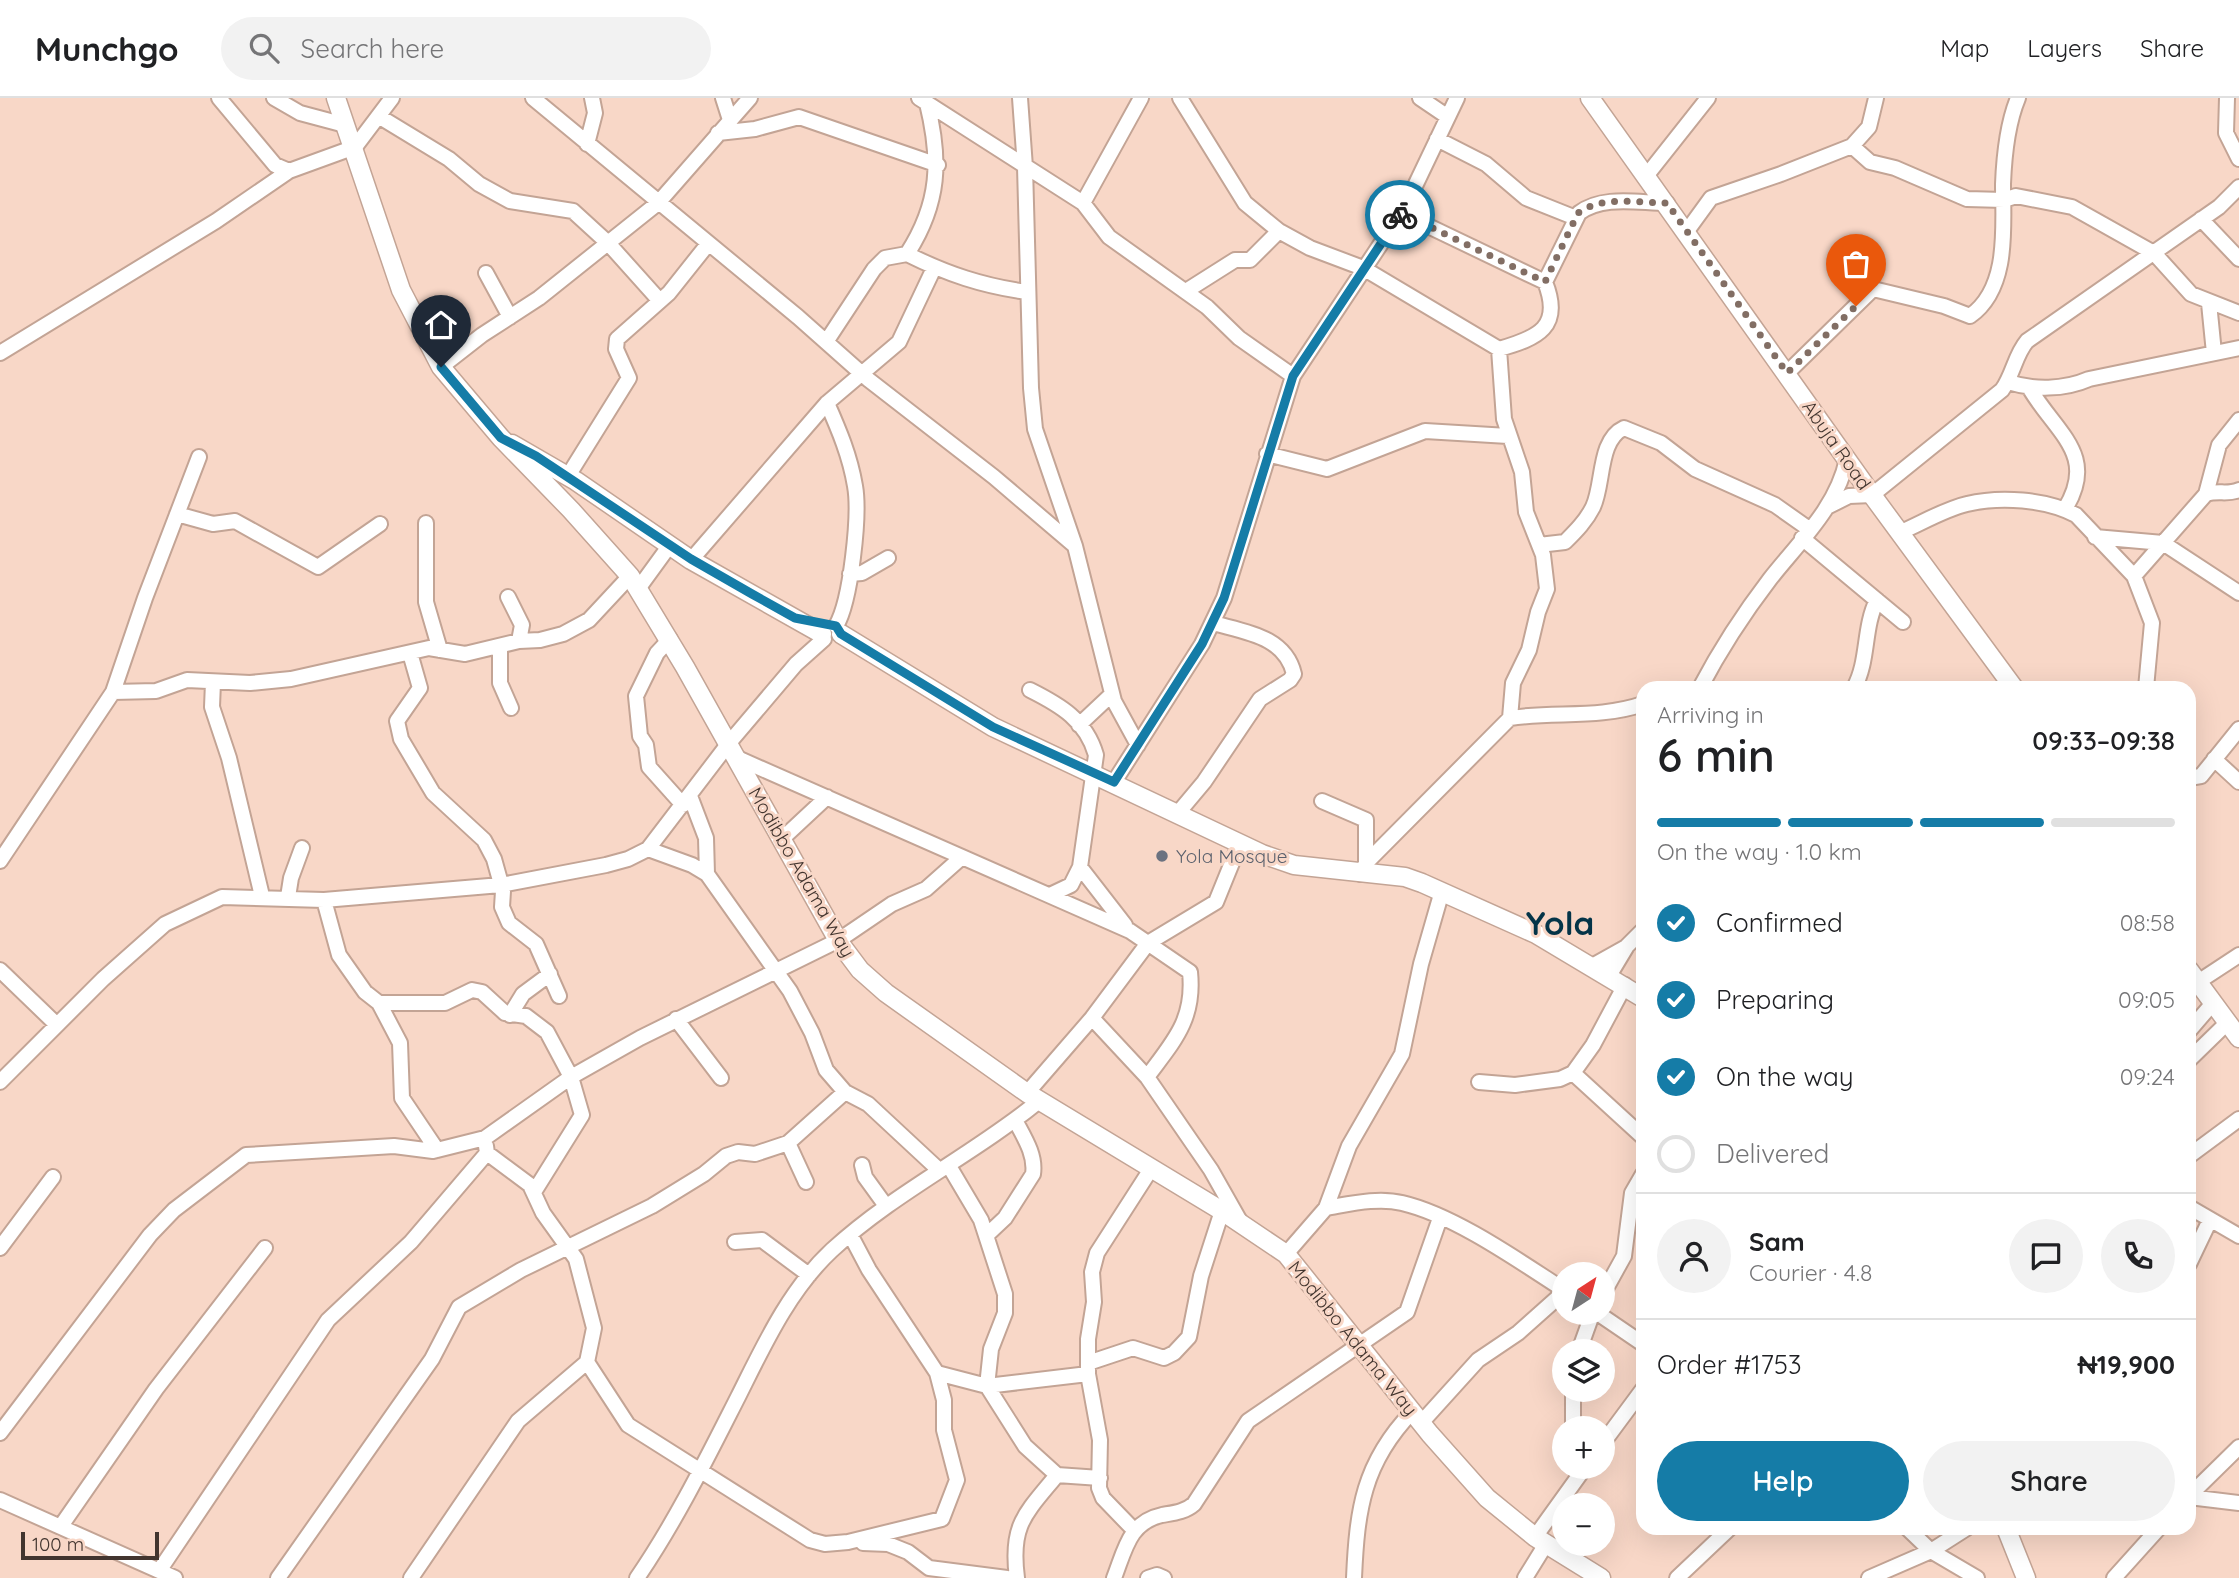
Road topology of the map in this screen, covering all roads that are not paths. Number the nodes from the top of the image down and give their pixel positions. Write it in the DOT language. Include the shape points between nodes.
graph roads {
  1 [pos="219,98"];
  2 [pos="274,98"];
  3 [pos="336,98"];
  4 [pos="392,98"];
  5 [pos="533,98"];
  6 [pos="592,98"];
  7 [pos="723,98"];
  8 [pos="750,98"];
  9 [pos="1020,98"];
  10 [pos="1141,98"];
  11 [pos="1180,98"];
  12 [pos="1420,98"];
  13 [pos="1457,98"];
  14 [pos="1590,98"];
  15 [pos="1708,98"];
  16 [pos="1876,98"];
  17 [pos="2018,98"];
  18 [pos="2227,98"];
  19 [pos="923,101"];
  20 [pos="380,117"];
  21 [pos="1448,117"];
  22 [pos="730,120"];
  23 [pos="345,125"];
  24 [pos="718,133"];
  25 [pos="1437,139"];
  26 [pos="587,144"];
  27 [pos="1852,146"];
  28 [pos="355,147"];
  29 [pos="2239,159"];
  30 [pos="938,165"];
  31 [pos="1025,167"];
  32 [pos="289,171"];
  33 [pos="1647,175"];
  34 [pos="2239,187"];
  35 [pos="2004,200"];
  36 [pos="658,203"];
  37 [pos="1083,203"];
  38 [pos="1667,203"];
  39 [pos="1401,213"];
  40 [pos="1576,218"];
  41 [pos="2201,219"];
  42 [pos="1687,230"];
  43 [pos="1279,231"];
  44 [pos="608,243"];
  45 [pos="708,244"];
  46 [pos="2154,253"];
  47 [pos="907,254"];
  48 [pos="2239,258"];
  49 [pos="934,268"];
  50 [pos="1363,268"];
  51 [pos="486,273"];
  52 [pos="1545,282"];
  53 [pos="1186,291"];
  54 [pos="1027,292"];
  55 [pos="660,301"];
  56 [pos="2209,303"];
  57 [pos="2239,313"];
  58 [pos="510,317"];
  59 [pos="826,342"];
  60 [pos="2239,348"];
  61 [pos="1499,349"];
  62 [pos="0,353"];
  63 [pos="2214,353"];
  64 [pos="441,367"];
  65 [pos="861,373"];
  66 [pos="1787,373"];
  67 [pos="1293,376"];
  68 [pos="2008,382"];
  69 [pos="2030,389"];
  70 [pos="827,403"];
  71 [pos="2239,420"];
  72 [pos="1508,436"];
  73 [pos="501,438"];
  74 [pos="1267,454"];
  75 [pos="200,457"];
  76 [pos="1847,459"];
  77 [pos="568,476"];
  78 [pos="2239,490"];
  79 [pos="2206,494"];
  80 [pos="1872,495"];
  81 [pos="1829,506"];
  82 [pos="2065,509"];
  83 [pos="177,514"];
  84 [pos="426,523"];
  85 [pos="380,524"];
  86 [pos="1901,532"];
  87 [pos="1806,534"];
  88 [pos="2095,537"];
  89 [pos="2164,543"];
  90 [pos="670,545"];
  91 [pos="1539,545"];
  92 [pos="1075,546"];
  93 [pos="888,558"];
  94 [pos="691,559"];
  95 [pos="850,574"];
  96 [pos="2134,576"];
  97 [pos="634,582"];
  98 [pos="2239,593"];
  99 [pos="508,597"];
  100 [pos="1877,600"];
  101 [pos="1213,622"];
  102 [pos="1903,622"];
  103 [pos="831,634"];
  104 [pos="670,639"];
  105 [pos="519,641"];
  106 [pos="500,647"];
  107 [pos="439,650"];
  108 [pos="410,653"];
  109 [pos="1704,681"];
  110 [pos="1857,681"];
  111 [pos="2009,681"];
  112 [pos="2147,681"];
  113 [pos="213,682"];
  114 [pos="1030,690"];
  115 [pos="113,692"];
  116 [pos="1112,694"];
  117 [pos="1636,706"];
  118 [pos="511,708"];
  119 [pos="1510,718"];
  120 [pos="1079,725"];
  121 [pos="2239,729"];
  122 [pos="1138,744"];
  123 [pos="732,750"];
  124 [pos="2214,759"];
  125 [pos="1095,773"];
  126 [pos="2196,777"];
  127 [pos="1114,782"];
  128 [pos="2239,782"];
  129 [pos="827,797"];
  130 [pos="687,801"];
  131 [pos="1322,801"];
  132 [pos="1178,813"];
  133 [pos="783,838"];
  134 [pos="1240,843"];
  135 [pos="302,848"];
  136 [pos="648,849"];
  137 [pos="962,857"];
  138 [pos="0,861"];
  139 [pos="1080,867"];
  140 [pos="1363,869"];
  141 [pos="707,874"];
  142 [pos="501,885"];
  143 [pos="1442,891"];
  144 [pos="1050,895"];
  145 [pos="262,896"];
  146 [pos="288,897"];
  147 [pos="324,900"];
  148 [pos="1130,931"];
  149 [pos="1636,937"];
  150 [pos="839,940"];
  151 [pos="1148,943"];
  152 [pos="1628,946"];
  153 [pos="2239,955"];
  154 [pos="1592,966"];
  155 [pos="0,970"];
  156 [pos="775,970"];
  157 [pos="550,974"];
  158 [pos="2196,975"];
  159 [pos="2196,979"];
  160 [pos="1617,981"];
  161 [pos="1636,993"];
  162 [pos="559,996"];
  163 [pos="379,1003"];
  164 [pos="2213,1003"];
  165 [pos="510,1015"];
  166 [pos="1092,1018"];
  167 [pos="676,1019"];
  168 [pos="2196,1023"];
  169 [pos="2228,1023"];
  170 [pos="57,1025"];
  171 [pos="2239,1038"];
  172 [pos="2196,1053"];
  173 [pos="1573,1073"];
  174 [pos="571,1077"];
  175 [pos="1147,1077"];
  176 [pos="721,1078"];
  177 [pos="0,1082"];
  178 [pos="1479,1082"];
  179 [pos="845,1092"];
  180 [pos="1033,1097"];
  181 [pos="2239,1119"];
  182 [pos="1015,1120"];
  183 [pos="1636,1131"];
  184 [pos="485,1138"];
  185 [pos="788,1143"];
  186 [pos="437,1150"];
  187 [pos="2196,1152"];
  188 [pos="486,1153"];
  189 [pos="862,1165"];
  190 [pos="944,1168"];
  191 [pos="1151,1169"];
  192 [pos="53,1177"];
  193 [pos="806,1182"];
  194 [pos="1636,1186"];
  195 [pos="534,1192"];
  196 [pos="886,1206"];
  197 [pos="1326,1208"];
  198 [pos="1222,1211"];
  199 [pos="2196,1211"];
  200 [pos="1440,1218"];
  201 [pos="2210,1220"];
  202 [pos="1241,1224"];
  203 [pos="988,1234"];
  204 [pos="851,1236"];
  205 [pos="2239,1236"];
  206 [pos="735,1242"];
  207 [pos="0,1248"];
  208 [pos="265,1248"];
  209 [pos="569,1248"];
  210 [pos="2196,1249"];
  211 [pos="1286,1254"];
  212 [pos="1615,1272"];
  213 [pos="809,1275"];
  214 [pos="1552,1283"];
  215 [pos="1552,1302"];
  216 [pos="1614,1325"];
  217 [pos="1636,1339"];
  218 [pos="1361,1346"];
  219 [pos="587,1362"];
  220 [pos="1088,1369"];
  221 [pos="937,1373"];
  222 [pos="987,1386"];
  223 [pos="1636,1398"];
  224 [pos="1417,1418"];
  225 [pos="1615,1427"];
  226 [pos="0,1433"];
  227 [pos="2239,1447"];
  228 [pos="701,1469"];
  229 [pos="1058,1475"];
  230 [pos="1100,1478"];
  231 [pos="1576,1479"];
  232 [pos="2196,1491"];
  233 [pos="2196,1498"];
  234 [pos="0,1500"];
  235 [pos="2239,1503"];
  236 [pos="61,1526"];
  237 [pos="1133,1529"];
  238 [pos="1723,1535"];
  239 [pos="1915,1535"];
  240 [pos="1956,1535"];
  241 [pos="2009,1535"];
  242 [pos="2153,1535"];
  243 [pos="1540,1540"];
  244 [pos="848,1542"];
  245 [pos="1931,1550"];
  246 [pos="159,1571"];
  247 [pos="1579,1572"];
  248 [pos="925,1573"];
  249 [pos="966,1574"];
  250 [pos="175,1578"];
  251 [pos="278,1578"];
  252 [pos="411,1578"];
  253 [pos="637,1578"];
  254 [pos="1007,1578"];
  255 [pos="1017,1578"];
  256 [pos="1114,1578"];
  257 [pos="1148,1578"];
  258 [pos="1164,1578"];
  259 [pos="1354,1578"];
  260 [pos="1525,1578"];
  261 [pos="1601,1578"];
  262 [pos="1678,1578"];
  263 [pos="1869,1578"];
  264 [pos="1977,1578"];
  265 [pos="2026,1578"];
  266 [pos="2114,1578"];
  1 -- 32 [label="street" via="275,165"];
  2 -- 23 [label="street" via="300,113"];
  3 -- 23 [label="main road, Modibbo Adama Way"];
  4 -- 20 [label="street"];
  5 -- 26 [label="street"];
  6 -- 26 [label="street" via="595,113"];
  7 -- 22 [label="street"];
  8 -- 22 [label="street"];
  9 -- 31 [label="street"];
  10 -- 37 [label="street"];
  11 -- 43 [label="street" via="1245,203"];
  12 -- 21 [label="street"];
  13 -- 21 [label="street"];
  14 -- 33 [label="main road, Abuja Road"];
  15 -- 33 [label="street"];
  16 -- 27 [label="street" via="1869,127"];
  17 -- 35 [label="street" via="2003,181"];
  18 -- 29 [label="street" via="2225,133"];
  19 -- 30 [label="street" via="936,140"];
  19 -- 31 [label="street"];
  20 -- 28 [label="street"];
  20 -- 44 [label="street" via="510,201 573,211"];
  21 -- 25 [label="street"];
  22 -- 24 [label="street"];
  23 -- 28 [label="main road, Modibbo Adama Way"];
  24 -- 30 [label="street" via="799,117"];
  24 -- 36 [label="street"];
  25 -- 39 [label="street"];
  25 -- 40 [label="street" via="1486,164 1526,198"];
  26 -- 36 [label="street"];
  27 -- 35 [label="street" via="1870,162 1967,199"];
  27 -- 42 [label="street" via="1711,198"];
  28 -- 32 [label="street"];
  28 -- 64 [label="main road, Modibbo Adama Way" via="356,165 401,290"];
  30 -- 47 [label="street" via="933,199"];
  31 -- 37 [label="street"];
  31 -- 54 [label="street"];
  32 -- 62 [label="street"];
  33 -- 38 [label="main road, Abuja Road"];
  34 -- 41 [label="street"];
  35 -- 46 [label="street" via="2016,196 2072,207"];
  35 -- 66 [label="street" via="2003,248 1991,290 1974,314 1873,289"];
  36 -- 44 [label="street"];
  36 -- 45 [label="street"];
  37 -- 53 [label="street" via="1109,237"];
  38 -- 40 [label="street" via="1599,202"];
  38 -- 42 [label="main road, Abuja Road"];
  39 -- 50 [label="street"];
  39 -- 52 [label="street"];
  40 -- 52 [label="street"];
  41 -- 46 [label="street"];
  41 -- 48 [label="street"];
  42 -- 66 [label="main road, Abuja Road"];
  43 -- 50 [label="street"];
  43 -- 53 [label="street" via="1250,260 1235,260"];
  44 -- 55 [label="street"];
  44 -- 58 [label="street"];
  45 -- 55 [label="street"];
  45 -- 59 [label="street"];
  46 -- 56 [label="street" via="2191,294"];
  46 -- 68 [label="street" via="2027,341"];
  47 -- 49 [label="street"];
  47 -- 59 [label="street" via="885,258 874,269"];
  49 -- 54 [label="street" via="991,288"];
  49 -- 65 [label="street" via="900,342"];
  50 -- 61 [label="street"];
  50 -- 67 [label="street"];
  51 -- 58 [label="street"];
  52 -- 61 [label="street" via="1553,301 1549,320 1530,340"];
  53 -- 67 [label="street" via="1239,338"];
  54 -- 92 [label="street" via="1035,429"];
  55 -- 77 [label="street" via="617,339 616,349 629,378"];
  56 -- 57 [label="street"];
  56 -- 63 [label="street"];
  58 -- 64 [label="street"];
  59 -- 65 [label="street"];
  60 -- 63 [label="street"];
  61 -- 72 [label="street"];
  63 -- 69 [label="street" via="2071,386"];
  64 -- 73 [label="main road, Modibbo Adama Way"];
  65 -- 70 [label="street"];
  65 -- 92 [label="street"];
  66 -- 76 [label="main road, Abuja Road"];
  67 -- 74 [label="street"];
  68 -- 69 [label="street"];
  68 -- 80 [label="street"];
  69 -- 82 [label="street" via="2079,464 2080,478"];
  70 -- 94 [label="street"];
  70 -- 95 [label="street" via="846,445 856,489"];
  71 -- 79 [label="street" via="2219,445"];
  72 -- 74 [label="street" via="1424,431 1327,469"];
  72 -- 91 [label="street" via="1522,472 1526,512"];
  73 -- 77 [label="main road"];
  73 -- 97 [label="main road, Modibbo Adama Way"];
  74 -- 101 [label="street"];
  75 -- 83 [label="street"];
  76 -- 80 [label="main road, Abuja Road"];
  76 -- 81 [label="street"];
  77 -- 90 [label="main road"];
  78 -- 79 [label="street"];
  79 -- 89 [label="street"];
  80 -- 81 [label="street" via="1849,496"];
  80 -- 86 [label="main road, Abuja Road"];
  81 -- 87 [label="street"];
  82 -- 86 [label="street" via="2030,501 1966,504"];
  82 -- 88 [label="street"];
  83 -- 85 [label="street" via="213,524 235,522 318,566"];
  83 -- 115 [label="street"];
  84 -- 107 [label="street" via="426,601"];
  86 -- 111 [label="main road, Abuja Road"];
  87 -- 91 [label="street" via="1774,505 1704,474 1661,443 1624,428 1608,444 1601,482 1586,519 1565,542"];
  87 -- 100 [label="street"];
  87 -- 109 [label="street" via="1735,629"];
  88 -- 89 [label="street"];
  88 -- 96 [label="street"];
  89 -- 96 [label="street"];
  89 -- 98 [label="street"];
  90 -- 94 [label="main road"];
  90 -- 97 [label="street"];
  91 -- 119 [label="street" via="1547,589 1529,650 1513,683"];
  92 -- 116 [label="street"];
  93 -- 95 [label="street" via="862,573"];
  94 -- 103 [label="main road"];
  95 -- 103 [label="street" via="844,613"];
  96 -- 112 [label="street" via="2152,623"];
  97 -- 104 [label="main road, Modibbo Adama Way"];
  97 -- 105 [label="street" via="589,620 563,634"];
  99 -- 105 [label="street" via="522,625"];
  100 -- 102 [label="street"];
  100 -- 110 [label="street" via="1867,622"];
  101 -- 122 [label="street"];
  101 -- 132 [label="street" via="1277,644 1291,661 1294,674 1260,699"];
  103 -- 123 [label="street" via="796,664"];
  103 -- 125 [label="main road" via="862,646 993,727"];
  104 -- 123 [label="main road, Modibbo Adama Way"];
  104 -- 130 [label="street" via="657,653 636,696 640,736 649,767"];
  105 -- 106 [label="street"];
  106 -- 107 [label="street" via="465,654"];
  106 -- 118 [label="street" via="500,683"];
  107 -- 108 [label="street"];
  108 -- 113 [label="street" via="291,679"];
  108 -- 142 [label="street" via="420,688 397,722 401,738 433,793 484,840"];
  113 -- 115 [label="street" via="187,680 156,691"];
  113 -- 145 [label="street" via="212,708 229,758"];
  114 -- 120 [label="street" via="1073,714"];
  115 -- 138 [label="street"];
  116 -- 120 [label="street"];
  116 -- 122 [label="street"];
  117 -- 119 [label="street" via="1588,715"];
  119 -- 140 [label="street"];
  120 -- 125 [label="street" via="1093,742"];
  121 -- 124 [label="street"];
  122 -- 127 [label="street"];
  123 -- 129 [label="street"];
  123 -- 130 [label="street"];
  123 -- 133 [label="main road, Modibbo Adama Way"];
  124 -- 126 [label="street" via="2202,776"];
  124 -- 128 [label="street"];
  125 -- 127 [label="main road"];
  125 -- 139 [label="street"];
  127 -- 132 [label="main road"];
  129 -- 133 [label="street"];
  129 -- 137 [label="street"];
  130 -- 136 [label="street"];
  130 -- 141 [label="street" via="706,838"];
  131 -- 140 [label="street" via="1366,820"];
  132 -- 134 [label="main road"];
  133 -- 150 [label="main road, Modibbo Adama Way"];
  134 -- 140 [label="main road" via="1294,865"];
  134 -- 151 [label="street" via="1216,902"];
  135 -- 146 [label="street"];
  136 -- 141 [label="street"];
  136 -- 142 [label="street" via="606,865"];
  137 -- 144 [label="street"];
  137 -- 150 [label="street" via="926,889 892,904"];
  139 -- 144 [label="street" via="1071,885"];
  139 -- 148 [label="street"];
  140 -- 143 [label="main road" via="1405,877"];
  141 -- 156 [label="street"];
  142 -- 147 [label="street"];
  142 -- 157 [label="street" via="502,907 509,923 536,944"];
  143 -- 154 [label="main road" via="1498,914"];
  143 -- 197 [label="street" via="1402,1054 1349,1146"];
  144 -- 148 [label="street"];
  145 -- 146 [label="street"];
  145 -- 170 [label="street" via="222,897 165,924"];
  146 -- 147 [label="street"];
  147 -- 163 [label="street" via="339,955 365,992"];
  148 -- 151 [label="street"];
  149 -- 152 [label="street"];
  150 -- 156 [label="street"];
  150 -- 180 [label="main road, Modibbo Adama Way" via="860,970 886,993"];
  151 -- 166 [label="street"];
  151 -- 175 [label="street" via="1190,972 1191,983 1183,1028"];
  152 -- 154 [label="street"];
  152 -- 160 [label="street"];
  153 -- 158 [label="street"];
  154 -- 160 [label="main road"];
  155 -- 170 [label="street"];
  156 -- 167 [label="street"];
  156 -- 179 [label="street" via="801,1010 826,1069"];
  157 -- 162 [label="street"];
  157 -- 165 [label="street" via="523,994"];
  159 -- 164 [label="main road"];
  160 -- 161 [label="main road"];
  160 -- 173 [label="street" via="1593,1045"];
  163 -- 165 [label="street" via="445,1003 471,990 482,992"];
  163 -- 186 [label="street" via="400,1043 402,1098"];
  164 -- 168 [label="street"];
  164 -- 169 [label="main road"];
  165 -- 174 [label="street" via="526,1017 547,1031"];
  166 -- 175 [label="street"];
  166 -- 180 [label="street"];
  167 -- 174 [label="street"];
  167 -- 176 [label="street"];
  169 -- 171 [label="main road"];
  169 -- 172 [label="street"];
  170 -- 177 [label="street"];
  173 -- 178 [label="street" via="1515,1085"];
  173 -- 183 [label="street"];
  174 -- 184 [label="street"];
  174 -- 195 [label="street" via="583,1115"];
  175 -- 202 [label="street" via="1211,1170"];
  179 -- 185 [label="street"];
  179 -- 190 [label="street" via="868,1104"];
  180 -- 182 [label="street"];
  180 -- 191 [label="main road, Modibbo Adama Way"];
  181 -- 187 [label="street"];
  182 -- 190 [label="street"];
  182 -- 203 [label="street" via="1028,1146 1033,1174 1020,1198"];
  184 -- 186 [label="street"];
  184 -- 188 [label="street"];
  185 -- 193 [label="street"];
  185 -- 209 [label="street" via="754,1154 733,1153 652,1206"];
  186 -- 226 [label="street" via="394,1146 246,1155 174,1210 150,1235"];
  188 -- 195 [label="street" via="515,1172"];
  188 -- 246 [label="street" via="411,1242 334,1313 307,1346 255,1432"];
  189 -- 196 [label="street"];
  190 -- 196 [label="street"];
  190 -- 203 [label="street"];
  191 -- 198 [label="main road, Modibbo Adama Way"];
  191 -- 220 [label="street" via="1097,1253 1092,1272"];
  192 -- 207 [label="street"];
  194 -- 212 [label="street" via="1624,1256"];
  195 -- 209 [label="street"];
  196 -- 204 [label="street"];
  197 -- 200 [label="street" via="1384,1200"];
  197 -- 211 [label="street"];
  198 -- 202 [label="main road, Modibbo Adama Way"];
  198 -- 220 [label="street" via="1184,1343 1164,1358 1133,1348"];
  199 -- 201 [label="street"];
  200 -- 214 [label="street"];
  200 -- 218 [label="street" via="1406,1312"];
  201 -- 205 [label="street"];
  201 -- 210 [label="street"];
  202 -- 211 [label="main road, Modibbo Adama Way"];
  203 -- 222 [label="street" via="1007,1304 993,1337"];
  204 -- 213 [label="street"];
  204 -- 221 [label="street"];
  206 -- 213 [label="street" via="762,1240"];
  208 -- 236 [label="street" via="156,1389"];
  209 -- 219 [label="street" via="594,1328"];
  209 -- 251 [label="street" via="459,1307 432,1359"];
  211 -- 218 [label="main road, Modibbo Adama Way"];
  213 -- 228 [label="street" via="780,1315"];
  215 -- 224 [label="street" via="1478,1360"];
  216 -- 217 [label="street"];
  218 -- 224 [label="main road, Modibbo Adama Way"];
  218 -- 237 [label="street" via="1248,1421 1188,1509"];
  219 -- 228 [label="street" via="628,1425"];
  219 -- 252 [label="street" via="518,1421"];
  220 -- 222 [label="street"];
  220 -- 230 [label="street" via="1100,1440"];
  221 -- 222 [label="street"];
  221 -- 244 [label="street" via="944,1399 944,1430 957,1480 942,1519"];
  222 -- 229 [label="street" via="1025,1446"];
  223 -- 225 [label="street"];
  224 -- 243 [label="main road, Modibbo Adama Way" via="1487,1499"];
  224 -- 259 [label="street" via="1382,1447 1367,1478 1359,1505"];
  227 -- 232 [label="street"];
  228 -- 244 [label="street" via="810,1540"];
  228 -- 253 [label="street"];
  229 -- 230 [label="street"];
  229 -- 255 [label="street" via="1018,1529 1013,1547"];
  230 -- 237 [label="street" via="1103,1498"];
  231 -- 243 [label="street"];
  233 -- 235 [label="street"];
  234 -- 236 [label="street"];
  236 -- 246 [label="street"];
  237 -- 256 [label="street"];
  238 -- 262 [label="street"];
  239 -- 245 [label="street"];
  240 -- 245 [label="street"];
  241 -- 265 [label="main road"];
  242 -- 266 [label="street"];
  243 -- 247 [label="main road, Modibbo Adama Way"];
  243 -- 260 [label="street"];
  244 -- 248 [label="street" via="888,1544 908,1552"];
  245 -- 263 [label="street"];
  245 -- 264 [label="street"];
  246 -- 250 [label="street"];
  247 -- 261 [label="main road, Modibbo Adama Way"];
  248 -- 249 [label="street"];
  249 -- 254 [label="street"];
  257 -- 258 [label="street"];
}
